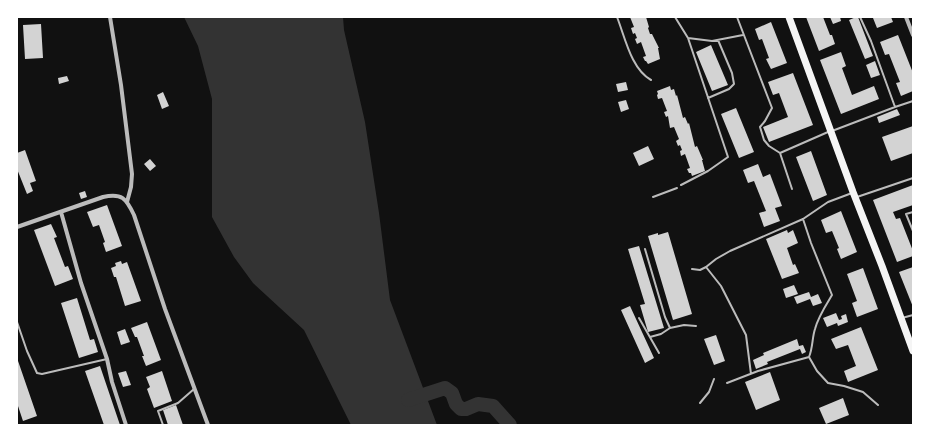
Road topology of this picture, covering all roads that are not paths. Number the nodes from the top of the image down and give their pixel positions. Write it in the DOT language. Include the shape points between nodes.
graph roads {
  1 [pos="110,17"];
  2 [pos="617,17"];
  3 [pos="675,17"];
  4 [pos="737,17"];
  5 [pos="789,17"];
  6 [pos="860,17"];
  7 [pos="906,17"];
  8 [pos="744,35"];
  9 [pos="913,35"];
  10 [pos="688,38"];
  11 [pos="718,40"];
  12 [pos="651,80"];
  13 [pos="708,98"];
  14 [pos="913,101"];
  15 [pos="895,107"];
  16 [pos="830,131"];
  17 [pos="780,153"];
  18 [pos="913,178"];
  19 [pos="681,185"];
  20 [pos="677,188"];
  21 [pos="792,189"];
  22 [pos="854,195"];
  23 [pos="653,198"];
  24 [pos="127,202"];
  25 [pos="61,212"];
  26 [pos="913,212"];
  27 [pos="803,219"];
  28 [pos="17,227"];
  29 [pos="913,231"];
  30 [pos="645,249"];
  31 [pos="706,267"];
  32 [pos="692,270"];
  33 [pos="913,314"];
  34 [pos="639,318"];
  35 [pos="901,318"];
  36 [pos="17,322"];
  37 [pos="696,326"];
  38 [pos="670,328"];
  39 [pos="650,337"];
  40 [pos="913,351"];
  41 [pos="659,353"];
  42 [pos="810,356"];
  43 [pos="106,359"];
  44 [pos="751,374"];
  45 [pos="714,379"];
  46 [pos="727,383"];
  47 [pos="195,388"];
  48 [pos="700,403"];
  49 [pos="878,405"];
  50 [pos="126,425"];
  51 [pos="163,425"];
  52 [pos="208,425"];
  1 -- 24 [label="street" via="132,174"];
  2 -- 12 [label="lane" via="636,65 645,77"];
  3 -- 10 [label="lane"];
  4 -- 8 [label="lane"];
  5 -- 16 [label="main road"];
  6 -- 15 [label="lane"];
  7 -- 9 [label="street"];
  8 -- 11 [label="lane"];
  8 -- 17 [label="lane" via="772,108 760,127 764,140"];
  10 -- 11 [label="lane"];
  10 -- 13 [label="lane"];
  11 -- 13 [label="lane" via="734,84 729,89"];
  13 -- 19 [label="lane" via="728,157"];
  14 -- 15 [label="lane"];
  15 -- 16 [label="lane"];
  16 -- 17 [label="lane"];
  16 -- 22 [label="main road"];
  17 -- 21 [label="lane"];
  18 -- 22 [label="lane"];
  20 -- 23 [label="lane"];
  22 -- 27 [label="lane" via="828,202"];
  22 -- 35 [label="main road"];
  24 -- 25 [label="street" via="114,195"];
  24 -- 47 [label="street" via="134,215 165,309"];
  25 -- 28 [label="street"];
  25 -- 43 [label="street"];
  26 -- 29 [label="lane" via="906,214"];
  27 -- 31 [label="lane" via="730,251"];
  27 -- 42 [label="lane" via="832,294 815,329"];
  30 -- 38 [label="lane"];
  31 -- 32 [label="lane"];
  31 -- 44 [label="lane" via="722,286 746,335"];
  33 -- 35 [label="lane"];
  34 -- 39 [label="lane"];
  35 -- 40 [label="main road"];
  36 -- 43 [label="lane" via="37,373"];
  37 -- 38 [label="lane"];
  38 -- 39 [label="lane"];
  39 -- 41 [label="lane"];
  42 -- 44 [label="lane"];
  42 -- 49 [label="lane" via="828,384 863,392"];
  43 -- 50 [label="street"];
  44 -- 46 [label="lane"];
  45 -- 48 [label="lane"];
  47 -- 51 [label="lane" via="178,403 158,411"];
  47 -- 52 [label="street"];
}
